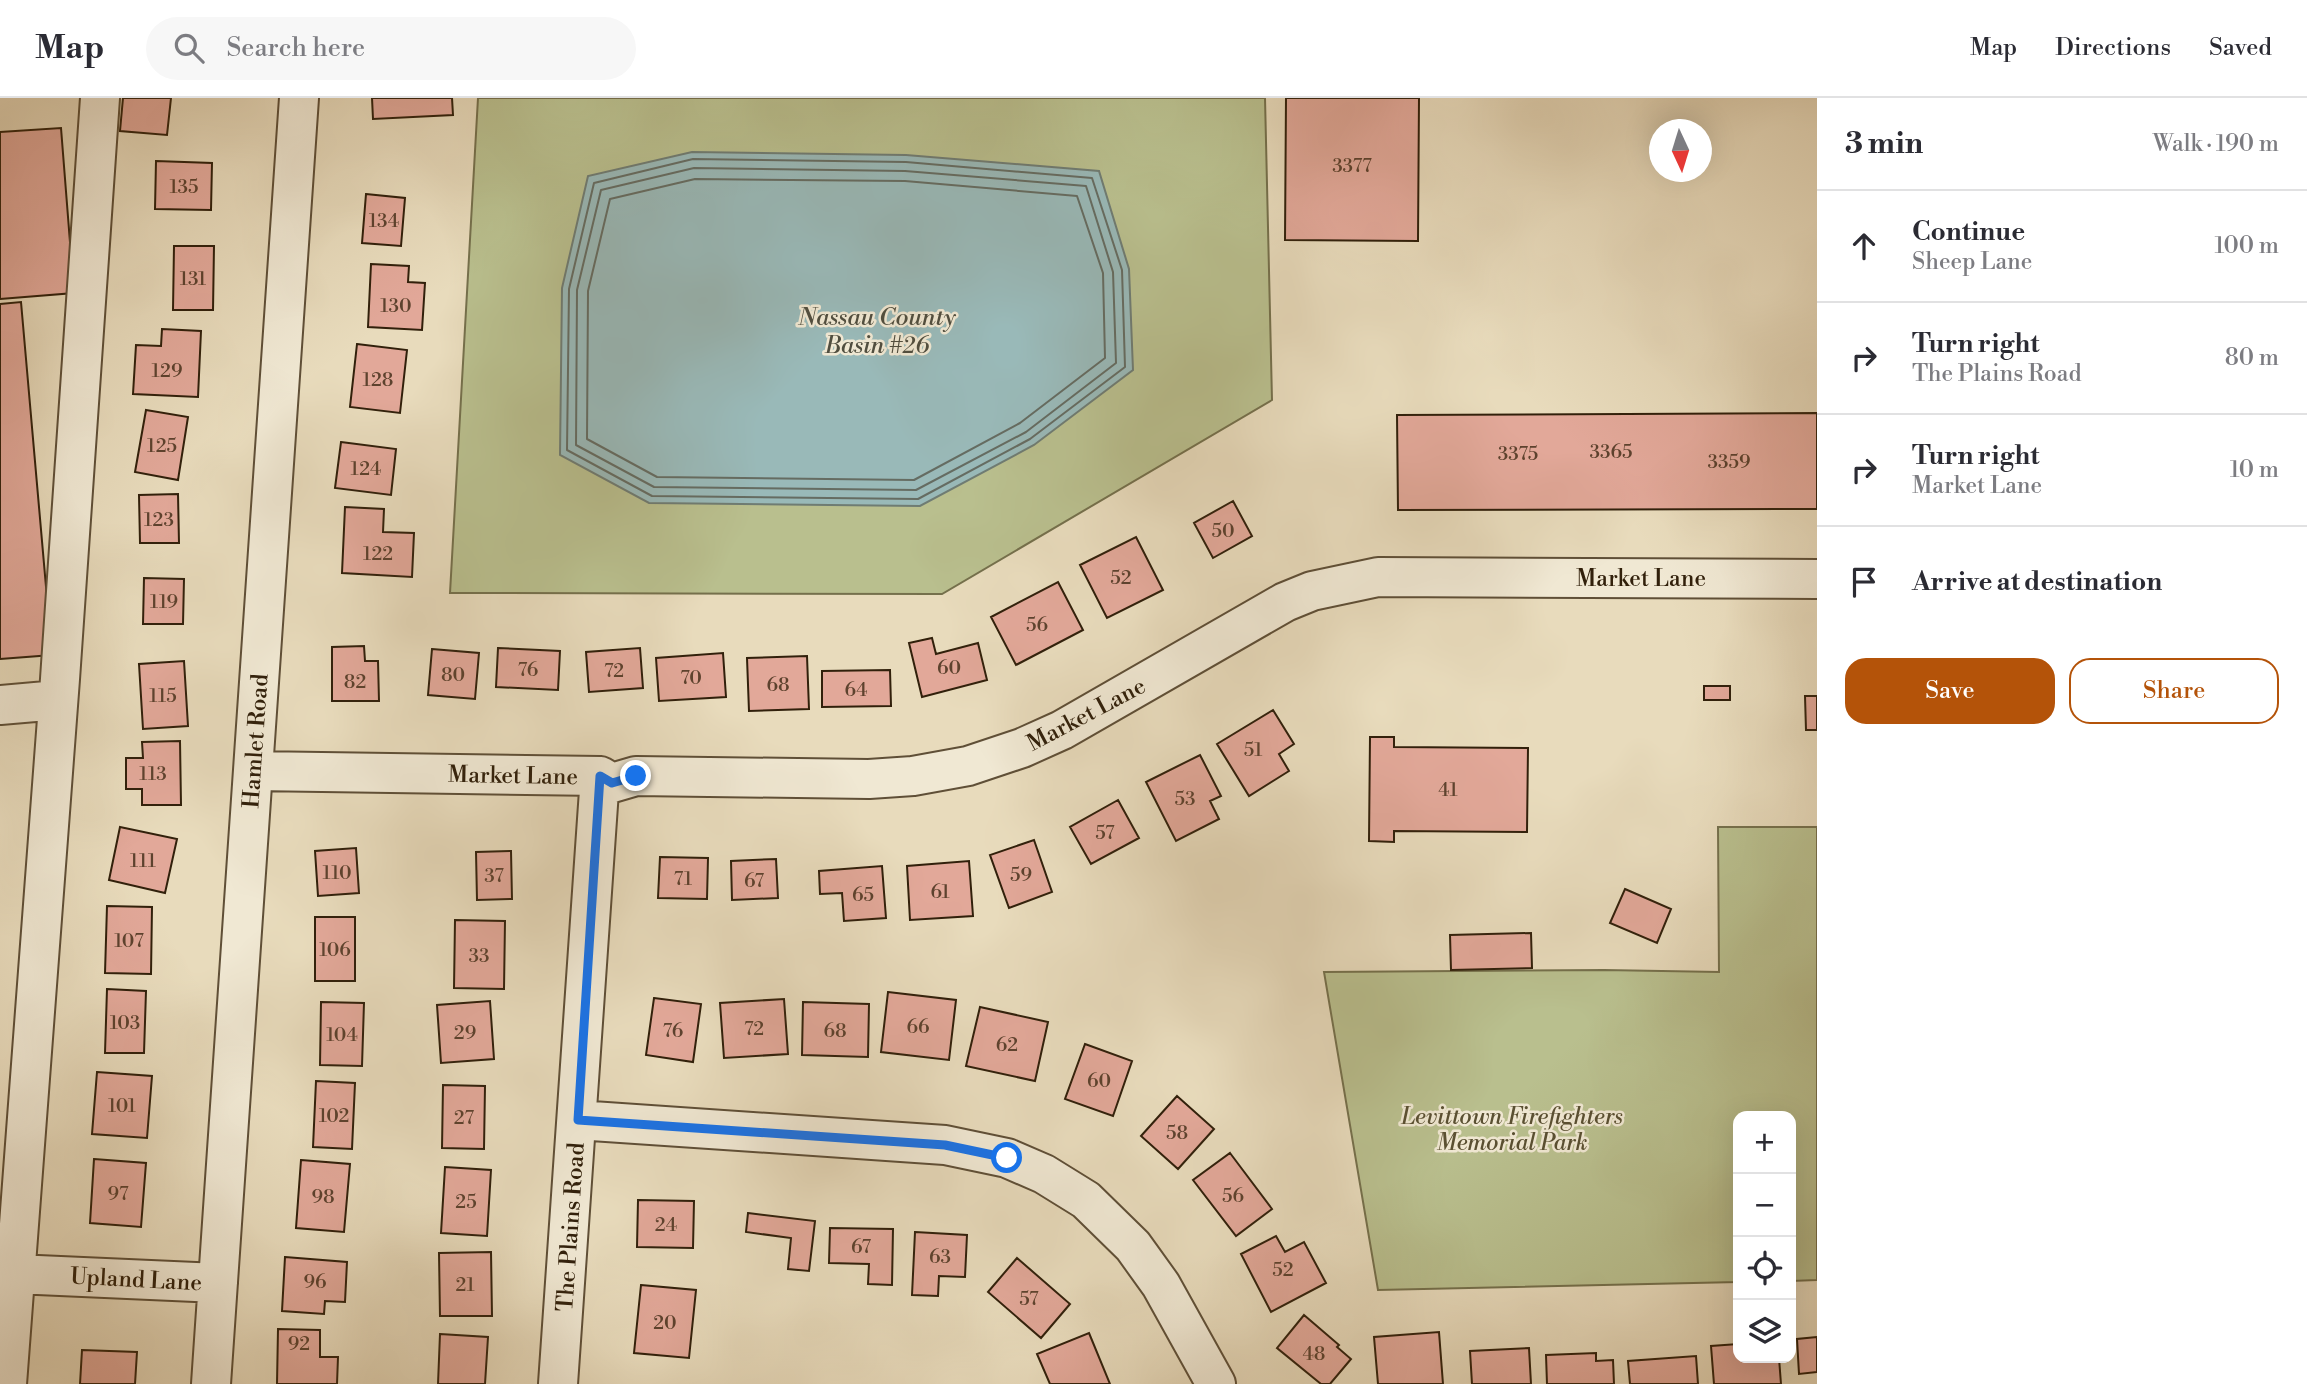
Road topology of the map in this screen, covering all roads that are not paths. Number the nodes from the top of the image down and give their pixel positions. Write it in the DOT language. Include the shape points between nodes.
graph roads {
  1 [pos="100,98"];
  2 [pos="299,98"];
  3 [pos="1817,579"];
  4 [pos="58,700"];
  5 [pos="0,705"];
  6 [pos="253,771"];
  7 [pos="600,776"];
  8 [pos="578,1120"];
  9 [pos="15,1274"];
  10 [pos="218,1283"];
  11 [pos="6,1384"];
  12 [pos="211,1384"];
  13 [pos="558,1384"];
  14 [pos="1216,1384"];
  1 -- 4 [label="street"];
  2 -- 6 [label="street, Hamlet Road"];
  3 -- 7 [label="street, Market Lane" via="1378,577 1312,591 1285,603 1062,730 968,766 869,779 636,776 612,783"];
  4 -- 5 [label="street"];
  4 -- 9 [label="street"];
  6 -- 7 [label="street, Market Lane"];
  6 -- 10 [label="street, Hamlet Road"];
  7 -- 8 [label="street, The Plains Road"];
  8 -- 13 [label="street, The Plains Road"];
  8 -- 14 [label="street" via="945,1145 1007,1158 1086,1200 1133,1246 1161,1285"];
  9 -- 10 [label="street, Upland Lane"];
  9 -- 11 [label="street"];
  10 -- 12 [label="street, Hamlet Road"];
}
